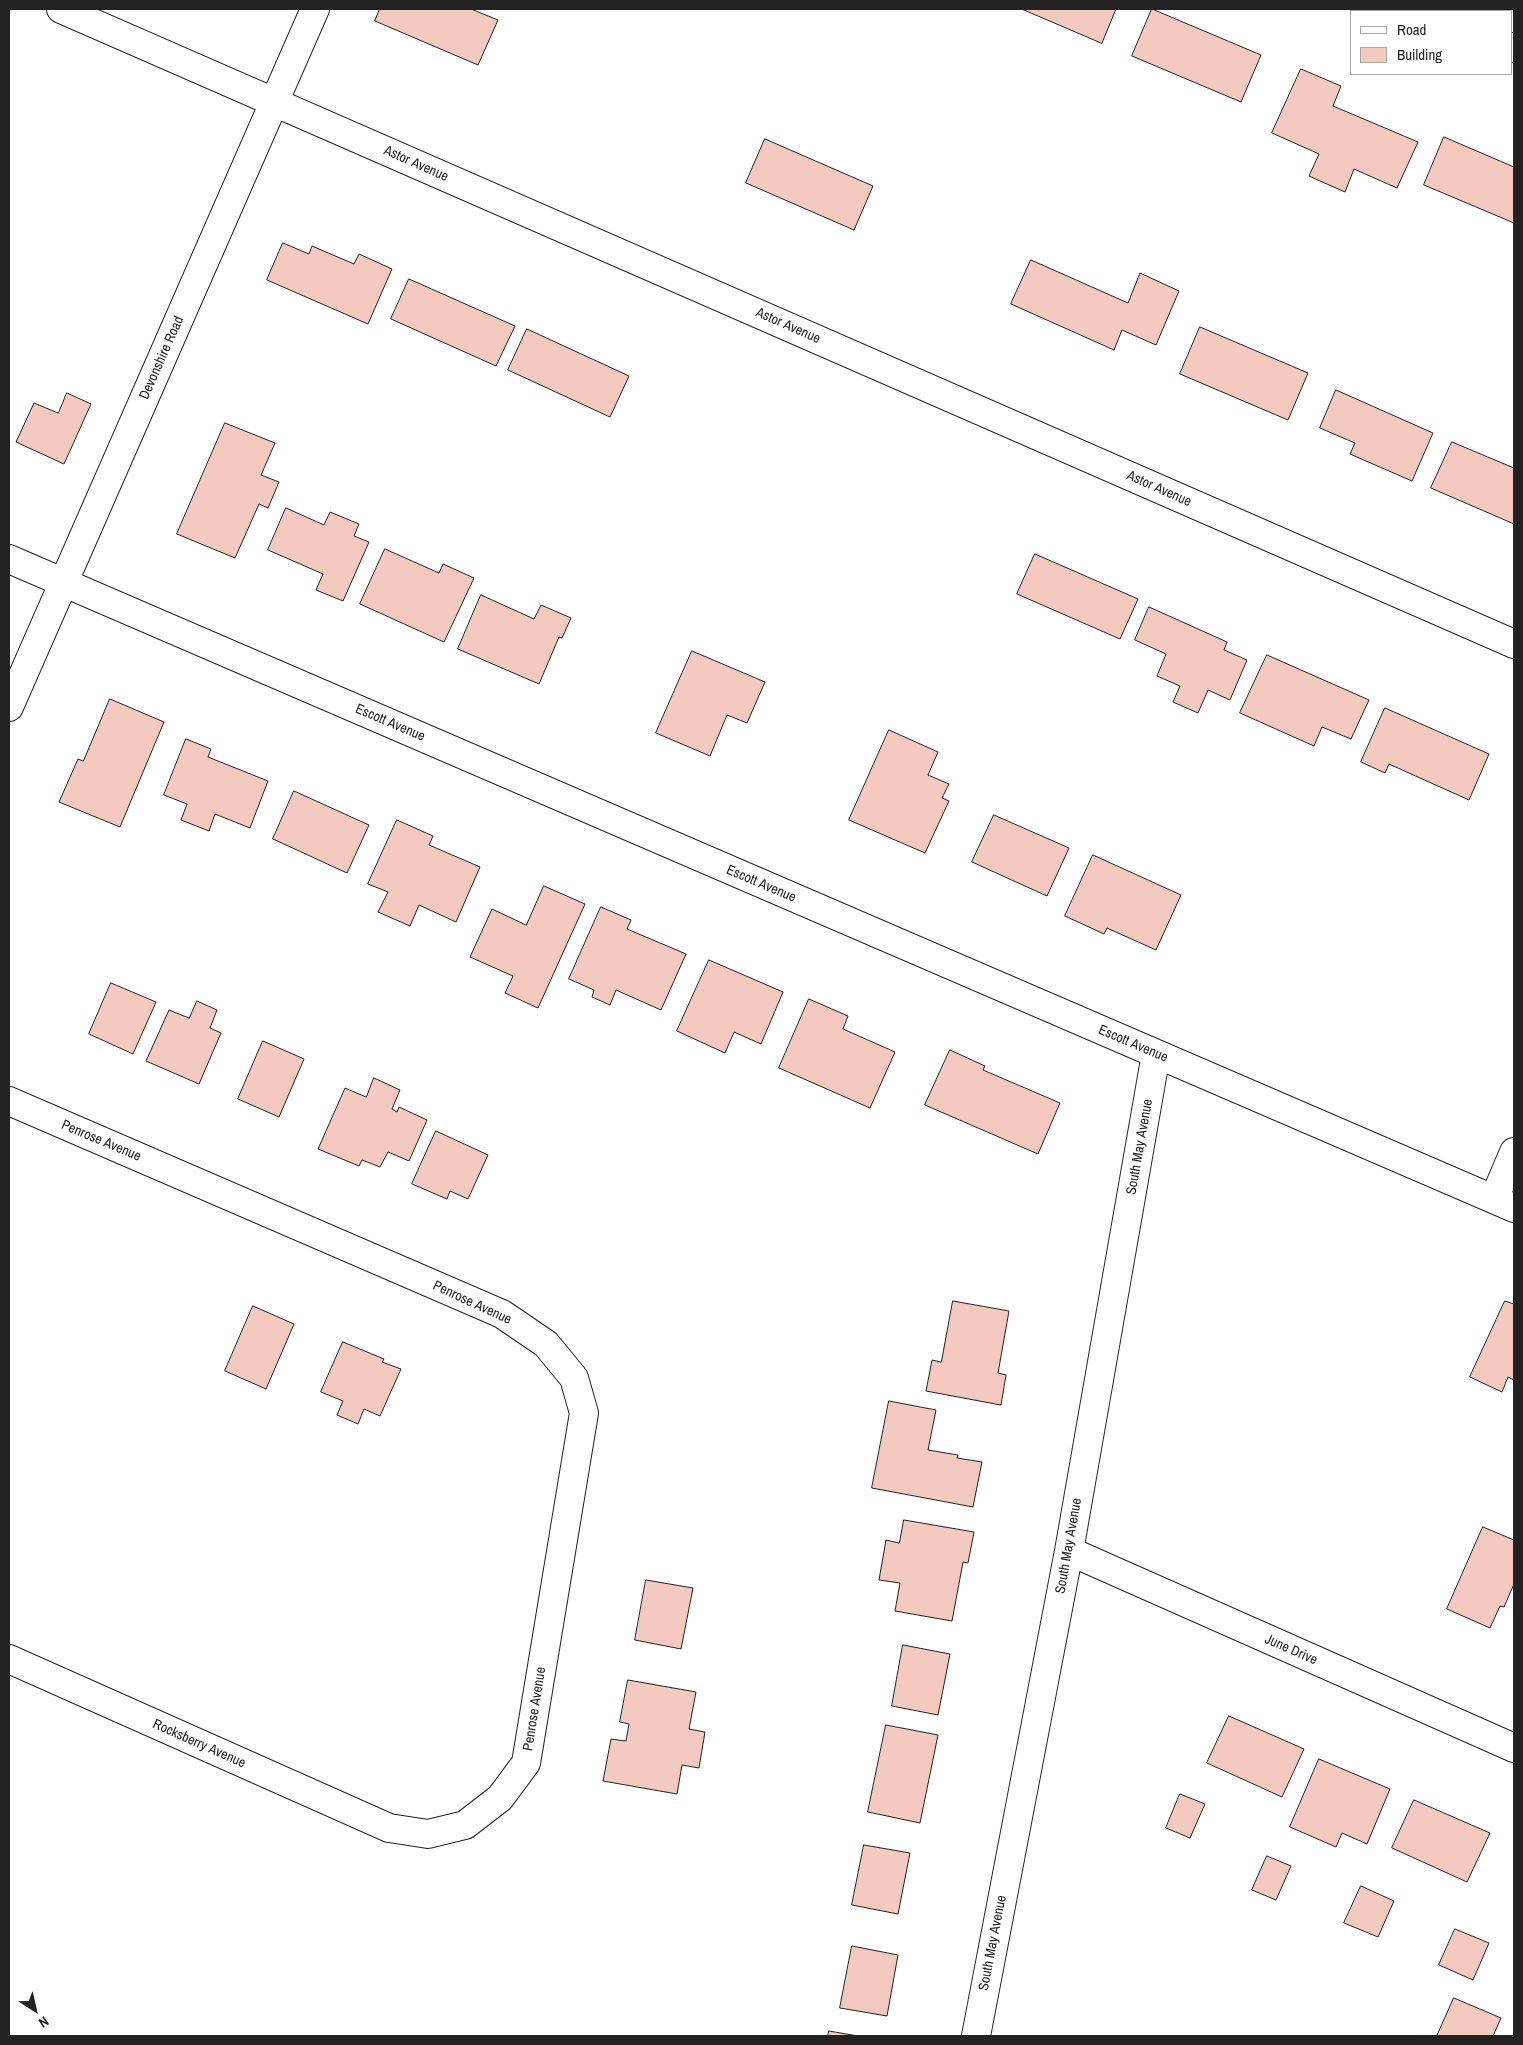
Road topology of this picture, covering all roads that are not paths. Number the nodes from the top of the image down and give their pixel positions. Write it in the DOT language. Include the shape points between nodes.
graph roads {
  1 [pos="61,9"];
  2 [pos="315,9"];
  3 [pos="274,102"];
  4 [pos="9,559"];
  5 [pos="63,583"];
  6 [pos="1514,644"];
  7 [pos="9,707"];
  8 [pos="1156,1054"];
  9 [pos="9,1102"];
  10 [pos="1514,1152"];
  11 [pos="1504,1204"];
  12 [pos="1068,1551"];
  13 [pos="9,1659"];
  14 [pos="1514,1748"];
  15 [pos="389,1828"];
  16 [pos="976,2036"];
  1 -- 3 [label="street, Astor Avenue"];
  2 -- 3 [label="street, Devonshire Road"];
  3 -- 5 [label="street, Devonshire Road"];
  3 -- 6 [label="street, Astor Avenue"];
  4 -- 5 [label="street, Escott Avenue"];
  5 -- 7 [label="street, Devonshire Road"];
  5 -- 8 [label="street, Escott Avenue"];
  8 -- 11 [label="street, Escott Avenue"];
  8 -- 12 [label="street, South May Avenue"];
  9 -- 15 [label="street, Penrose Avenue" via="502,1314 546,1344 574,1378 584,1412 526,1763 500,1798 464,1825 428,1834"];
  10 -- 11 [label="street"];
  12 -- 14 [label="street, June Drive"];
  12 -- 16 [label="street, South May Avenue"];
  13 -- 15 [label="street, Rocksberry Avenue"];
}
